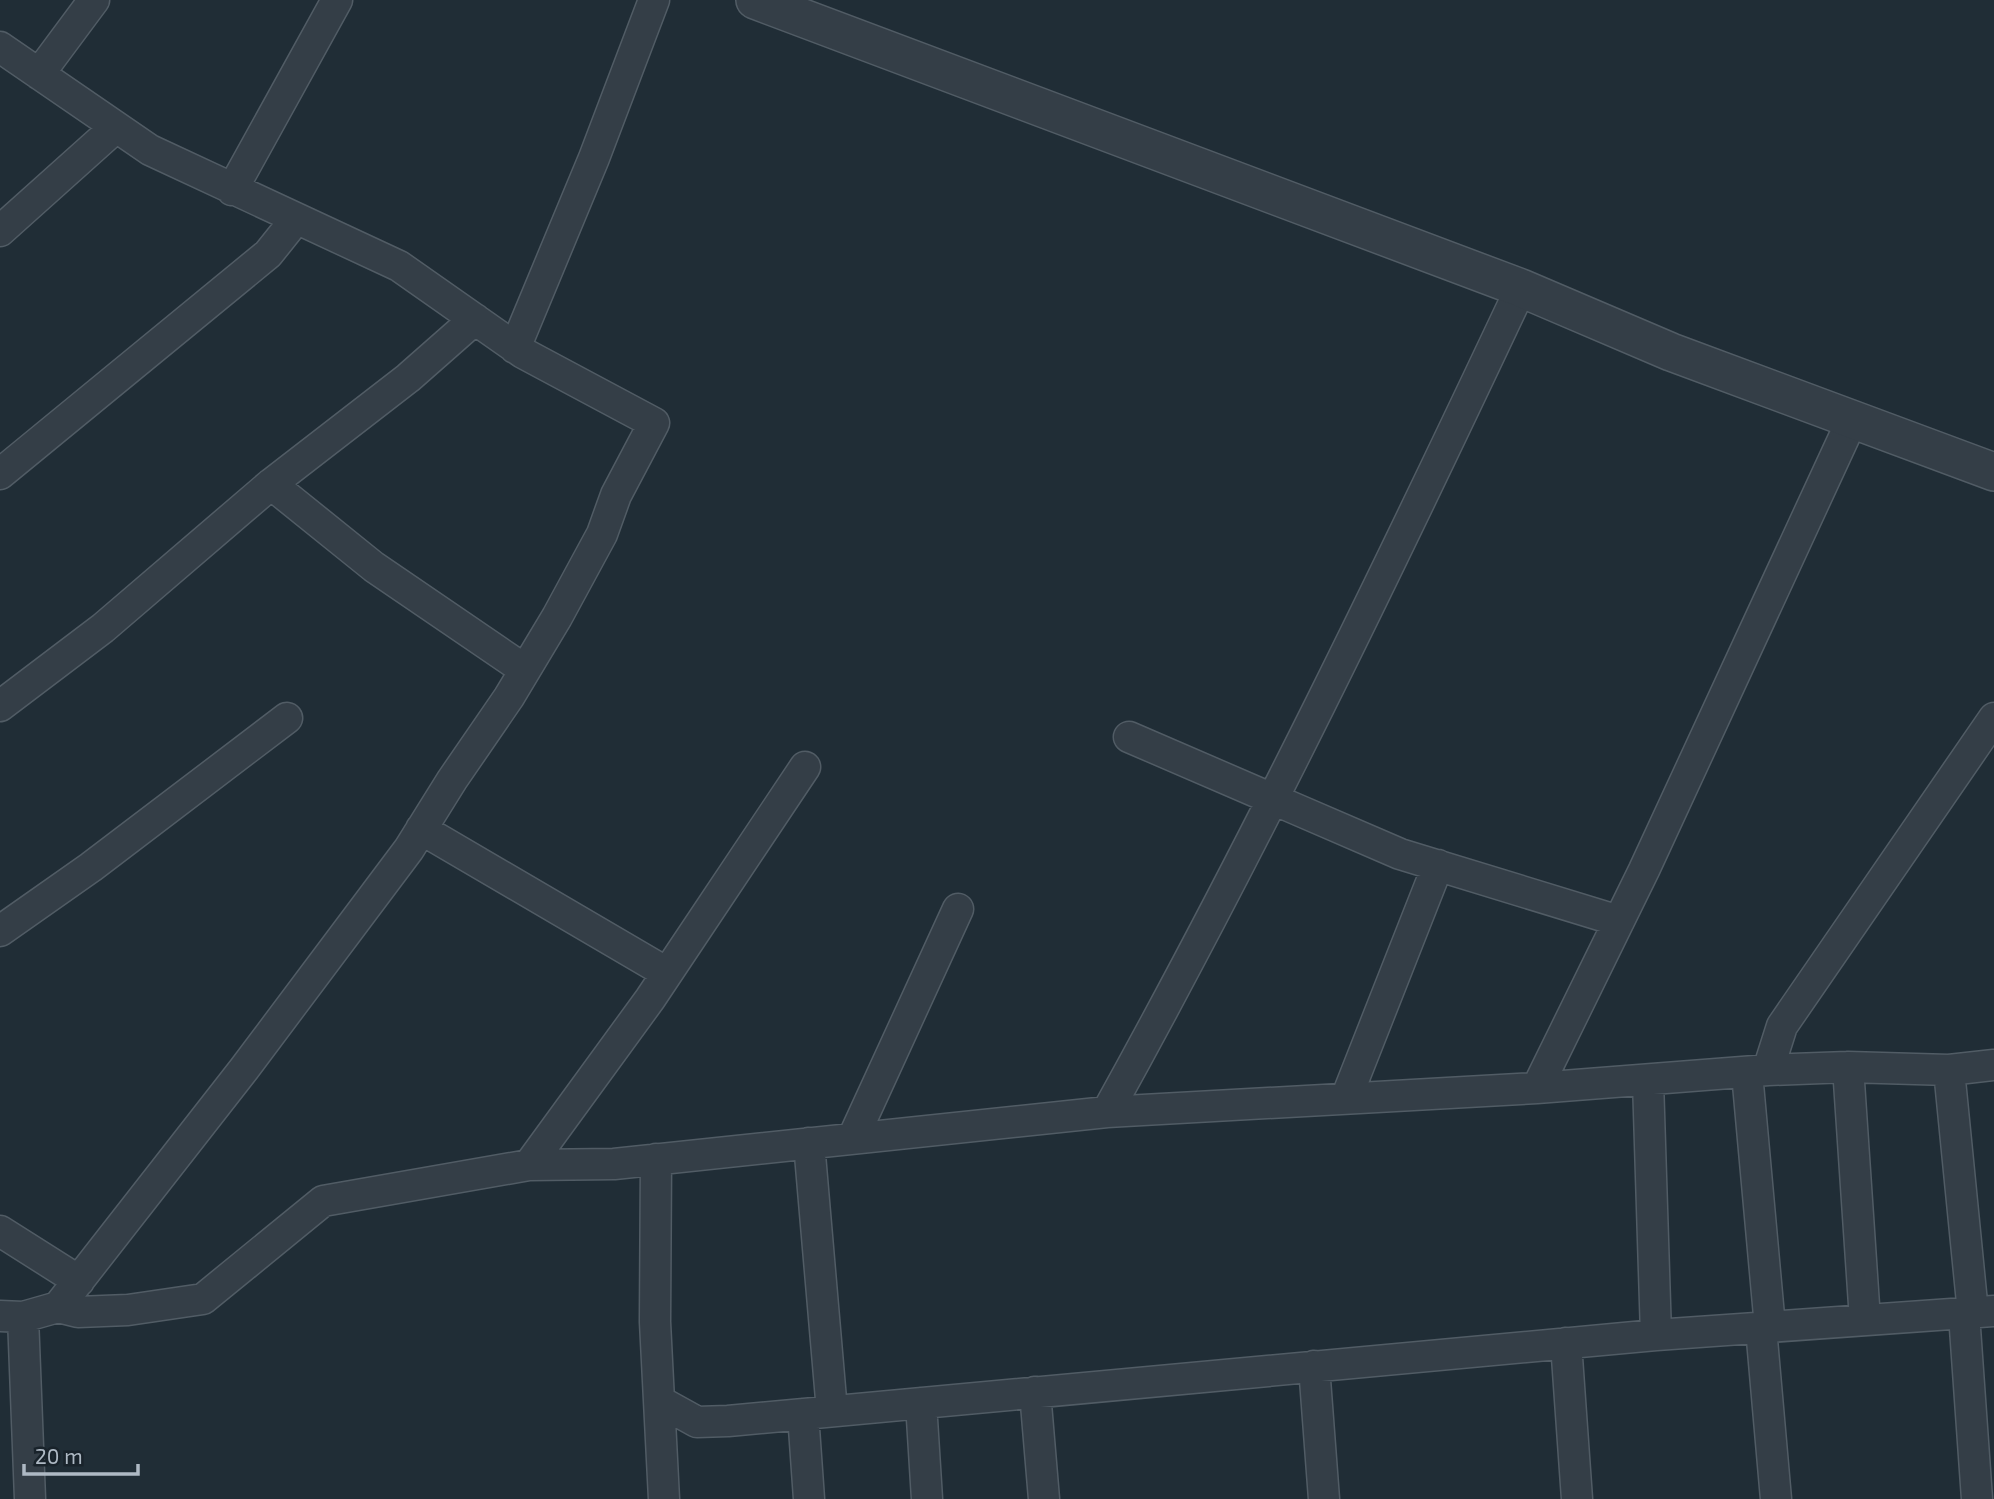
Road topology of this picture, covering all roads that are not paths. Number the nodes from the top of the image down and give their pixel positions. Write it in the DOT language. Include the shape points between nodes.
graph roads {
  1 [pos="94,0"];
  2 [pos="337,0"];
  3 [pos="654,0"];
  4 [pos="755,0"];
  5 [pos="0,47"];
  6 [pos="39,74"];
  7 [pos="116,127"];
  8 [pos="232,190"];
  9 [pos="296,219"];
  10 [pos="0,231"];
  11 [pos="1521,288"];
  12 [pos="475,319"];
  13 [pos="515,348"];
  14 [pos="1853,418"];
  15 [pos="1994,472"];
  16 [pos="0,474"];
  17 [pos="271,484"];
  18 [pos="525,670"];
  19 [pos="0,706"];
  20 [pos="287,718"];
  21 [pos="1994,718"];
  22 [pos="1129,737"];
  23 [pos="805,767"];
  24 [pos="1272,799"];
  25 [pos="421,829"];
  26 [pos="1438,865"];
  27 [pos="958,909"];
  28 [pos="1619,921"];
  29 [pos="0,931"];
  30 [pos="667,973"];
  31 [pos="1994,1065"];
  32 [pos="1847,1067"];
  33 [pos="1949,1070"];
  34 [pos="1757,1072"];
  35 [pos="1648,1081"];
  36 [pos="1537,1088"];
  37 [pos="1347,1096"];
  38 [pos="1107,1112"];
  39 [pos="853,1138"];
  40 [pos="809,1143"];
  41 [pos="656,1159"];
  42 [pos="528,1165"];
  43 [pos="0,1231"];
  44 [pos="79,1281"];
  45 [pos="58,1307"];
  46 [pos="1977,1312"];
  47 [pos="11,1317"];
  48 [pos="1865,1320"];
  49 [pos="1765,1327"];
  50 [pos="1656,1335"];
  51 [pos="1566,1343"];
  52 [pos="1314,1366"];
  53 [pos="1035,1392"];
  54 [pos="659,1401"];
  55 [pos="921,1403"];
  56 [pos="818,1413"];
  57 [pos="30,1499"];
  58 [pos="664,1499"];
  59 [pos="809,1499"];
  60 [pos="927,1499"];
  61 [pos="1044,1499"];
  62 [pos="1324,1499"];
  63 [pos="1577,1499"];
  64 [pos="1776,1499"];
  65 [pos="1977,1499"];
  1 -- 6 [label="street"];
  2 -- 8 [label="street"];
  3 -- 13 [label="street"];
  4 -- 11 [label="street"];
  5 -- 6 [label="street"];
  6 -- 7 [label="street"];
  7 -- 8 [label="street" via="150,150"];
  7 -- 10 [label="street"];
  8 -- 9 [label="street"];
  9 -- 12 [label="street" via="399,266"];
  9 -- 16 [label="street" via="268,254"];
  11 -- 14 [label="street" via="1671,352"];
  11 -- 24 [label="street" via="1386,576"];
  12 -- 13 [label="street"];
  12 -- 17 [label="street" via="408,378"];
  13 -- 18 [label="street" via="654,423 616,495 602,534"];
  14 -- 15 [label="street"];
  14 -- 28 [label="street"];
  17 -- 18 [label="street" via="374,567"];
  17 -- 19 [label="street" via="103,628"];
  18 -- 25 [label="street"];
  20 -- 29 [label="street"];
  21 -- 34 [label="street" via="1782,1026"];
  22 -- 24 [label="street"];
  23 -- 30 [label="street"];
  24 -- 26 [label="street" via="1400,854"];
  24 -- 38 [label="street" via="1196,951"];
  25 -- 30 [label="street"];
  25 -- 44 [label="street" via="244,1069"];
  26 -- 28 [label="street"];
  26 -- 37 [label="street"];
  27 -- 39 [label="street"];
  28 -- 36 [label="street"];
  30 -- 42 [label="street"];
  31 -- 33 [label="street"];
  32 -- 33 [label="street"];
  32 -- 34 [label="street"];
  32 -- 48 [label="street"];
  33 -- 46 [label="street"];
  34 -- 35 [label="street"];
  34 -- 49 [label="street"];
  35 -- 36 [label="street"];
  35 -- 50 [label="street"];
  36 -- 37 [label="street"];
  37 -- 38 [label="street"];
  38 -- 39 [label="street"];
  39 -- 40 [label="street"];
  40 -- 41 [label="street"];
  40 -- 56 [label="street"];
  41 -- 42 [label="street"];
  41 -- 54 [label="street"];
  42 -- 45 [label="street" via="323,1201 203,1299 128,1310 78,1312"];
  43 -- 44 [label="street"];
  44 -- 45 [label="street"];
  45 -- 47 [label="street"];
  46 -- 48 [label="street"];
  46 -- 65 [label="street"];
  47 -- 57 [label="street"];
  48 -- 49 [label="street"];
  49 -- 50 [label="street"];
  49 -- 64 [label="street"];
  50 -- 51 [label="street"];
  51 -- 52 [label="street"];
  51 -- 63 [label="street"];
  52 -- 53 [label="street"];
  52 -- 62 [label="street"];
  53 -- 55 [label="street"];
  53 -- 61 [label="street"];
  54 -- 56 [label="street" via="697,1422"];
  54 -- 58 [label="street"];
  55 -- 56 [label="street"];
  55 -- 60 [label="street"];
  56 -- 59 [label="street"];
}
